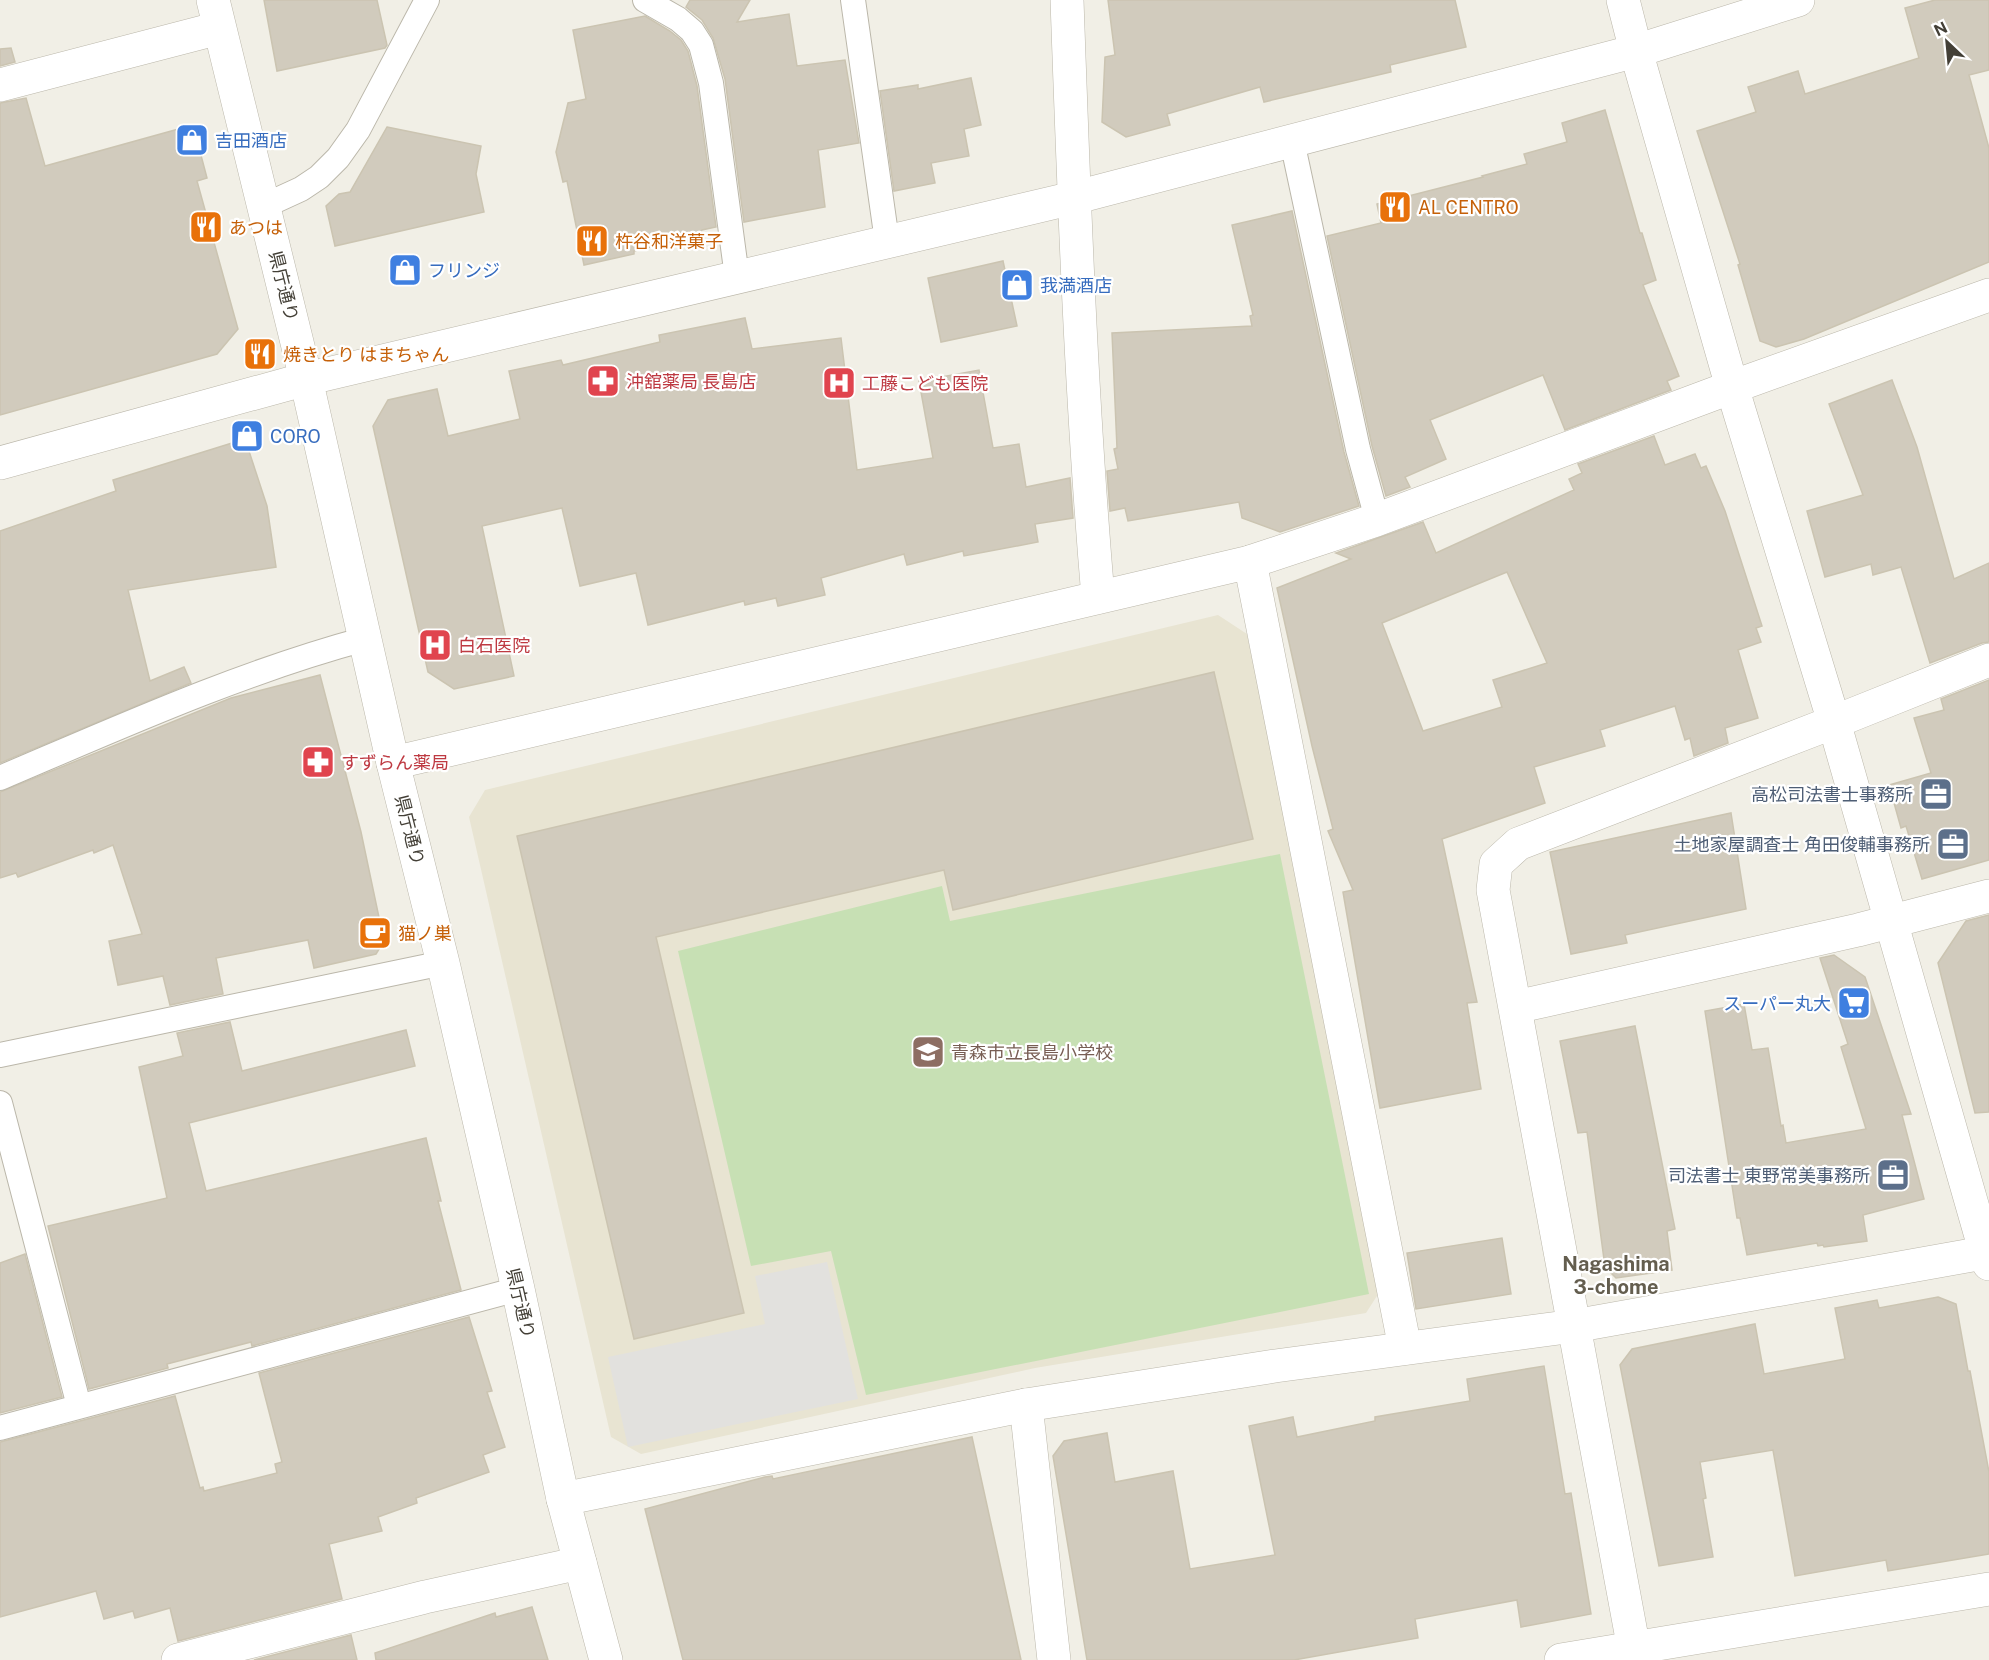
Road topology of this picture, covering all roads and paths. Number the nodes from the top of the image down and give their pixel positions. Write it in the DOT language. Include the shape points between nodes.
graph roads {
  1 [pos="426,0"];
  2 [pos="645,0"];
  3 [pos="853,0"];
  4 [pos="1067,0"];
  5 [pos="1623,0"];
  6 [pos="1798,0"];
  7 [pos="216,14"];
  8 [pos="1636,51"];
  9 [pos="0,85"];
  10 [pos="1292,141"];
  11 [pos="1073,198"];
  12 [pos="264,206"];
  13 [pos="887,241"];
  14 [pos="737,277"];
  15 [pos="1989,295"];
  16 [pos="306,379"];
  17 [pos="1732,387"];
  18 [pos="0,463"];
  19 [pos="1377,519"];
  20 [pos="1250,562"];
  21 [pos="1098,597"];
  22 [pos="365,639"];
  23 [pos="1989,660"];
  24 [pos="1834,722"];
  25 [pos="393,764"];
  26 [pos="0,778"];
  27 [pos="1989,896"];
  28 [pos="1892,921"];
  29 [pos="443,963"];
  30 [pos="1516,1007"];
  31 [pos="0,1055"];
  32 [pos="0,1103"];
  33 [pos="1988,1256"];
  34 [pos="518,1289"];
  35 [pos="1574,1326"];
  36 [pos="1405,1348"];
  37 [pos="1026,1405"];
  38 [pos="79,1406"];
  39 [pos="0,1428"];
  40 [pos="563,1499"];
  41 [pos="580,1563"];
  42 [pos="1989,1589"];
  43 [pos="1635,1654"];
  44 [pos="178,1660"];
  45 [pos="606,1660"];
  46 [pos="1054,1660"];
  47 [pos="1561,1660"];
  1 -- 12 [label="lane" via="358,130 339,158 301,189"];
  2 -- 14 [label="lane" via="678,20 701,45 711,83"];
  3 -- 13 [label="lane"];
  4 -- 11 [label="street"];
  5 -- 8 [label="street"];
  6 -- 8 [label="street"];
  7 -- 9 [label="street"];
  7 -- 12 [label="street, 県庁通り"];
  8 -- 10 [label="street"];
  8 -- 17 [label="street"];
  10 -- 11 [label="street"];
  10 -- 19 [label="lane" via="1358,449"];
  11 -- 13 [label="street"];
  11 -- 21 [label="street"];
  12 -- 16 [label="street, 県庁通り"];
  13 -- 14 [label="street"];
  14 -- 16 [label="street"];
  15 -- 17 [label="street"];
  16 -- 18 [label="street"];
  16 -- 22 [label="street, 県庁通り"];
  17 -- 19 [label="street"];
  17 -- 24 [label="street"];
  19 -- 20 [label="street"];
  20 -- 21 [label="street"];
  20 -- 36 [label="street"];
  21 -- 25 [label="street"];
  22 -- 25 [label="street, 県庁通り"];
  22 -- 26 [label="lane" via="226,683"];
  23 -- 24 [label="street"];
  24 -- 28 [label="street"];
  24 -- 30 [label="street" via="1518,844 1496,864 1493,890"];
  25 -- 29 [label="street, 県庁通り"];
  27 -- 28 [label="street"];
  28 -- 30 [label="street"];
  28 -- 33 [label="street"];
  29 -- 31 [label="lane"];
  29 -- 34 [label="street, 県庁通り"];
  30 -- 35 [label="street"];
  32 -- 38 [label="lane"];
  33 -- 35 [label="street"];
  34 -- 38 [label="lane"];
  34 -- 40 [label="street, 県庁通り"];
  35 -- 36 [label="street"];
  35 -- 43 [label="street"];
  36 -- 37 [label="street"];
  37 -- 40 [label="street"];
  37 -- 46 [label="street"];
  38 -- 39 [label="lane"];
  40 -- 41 [label="street, 県庁通り"];
  41 -- 44 [label="street" via="425,1597"];
  41 -- 45 [label="street, 県庁通り"];
  42 -- 43 [label="street"];
  43 -- 47 [label="street"];
}
